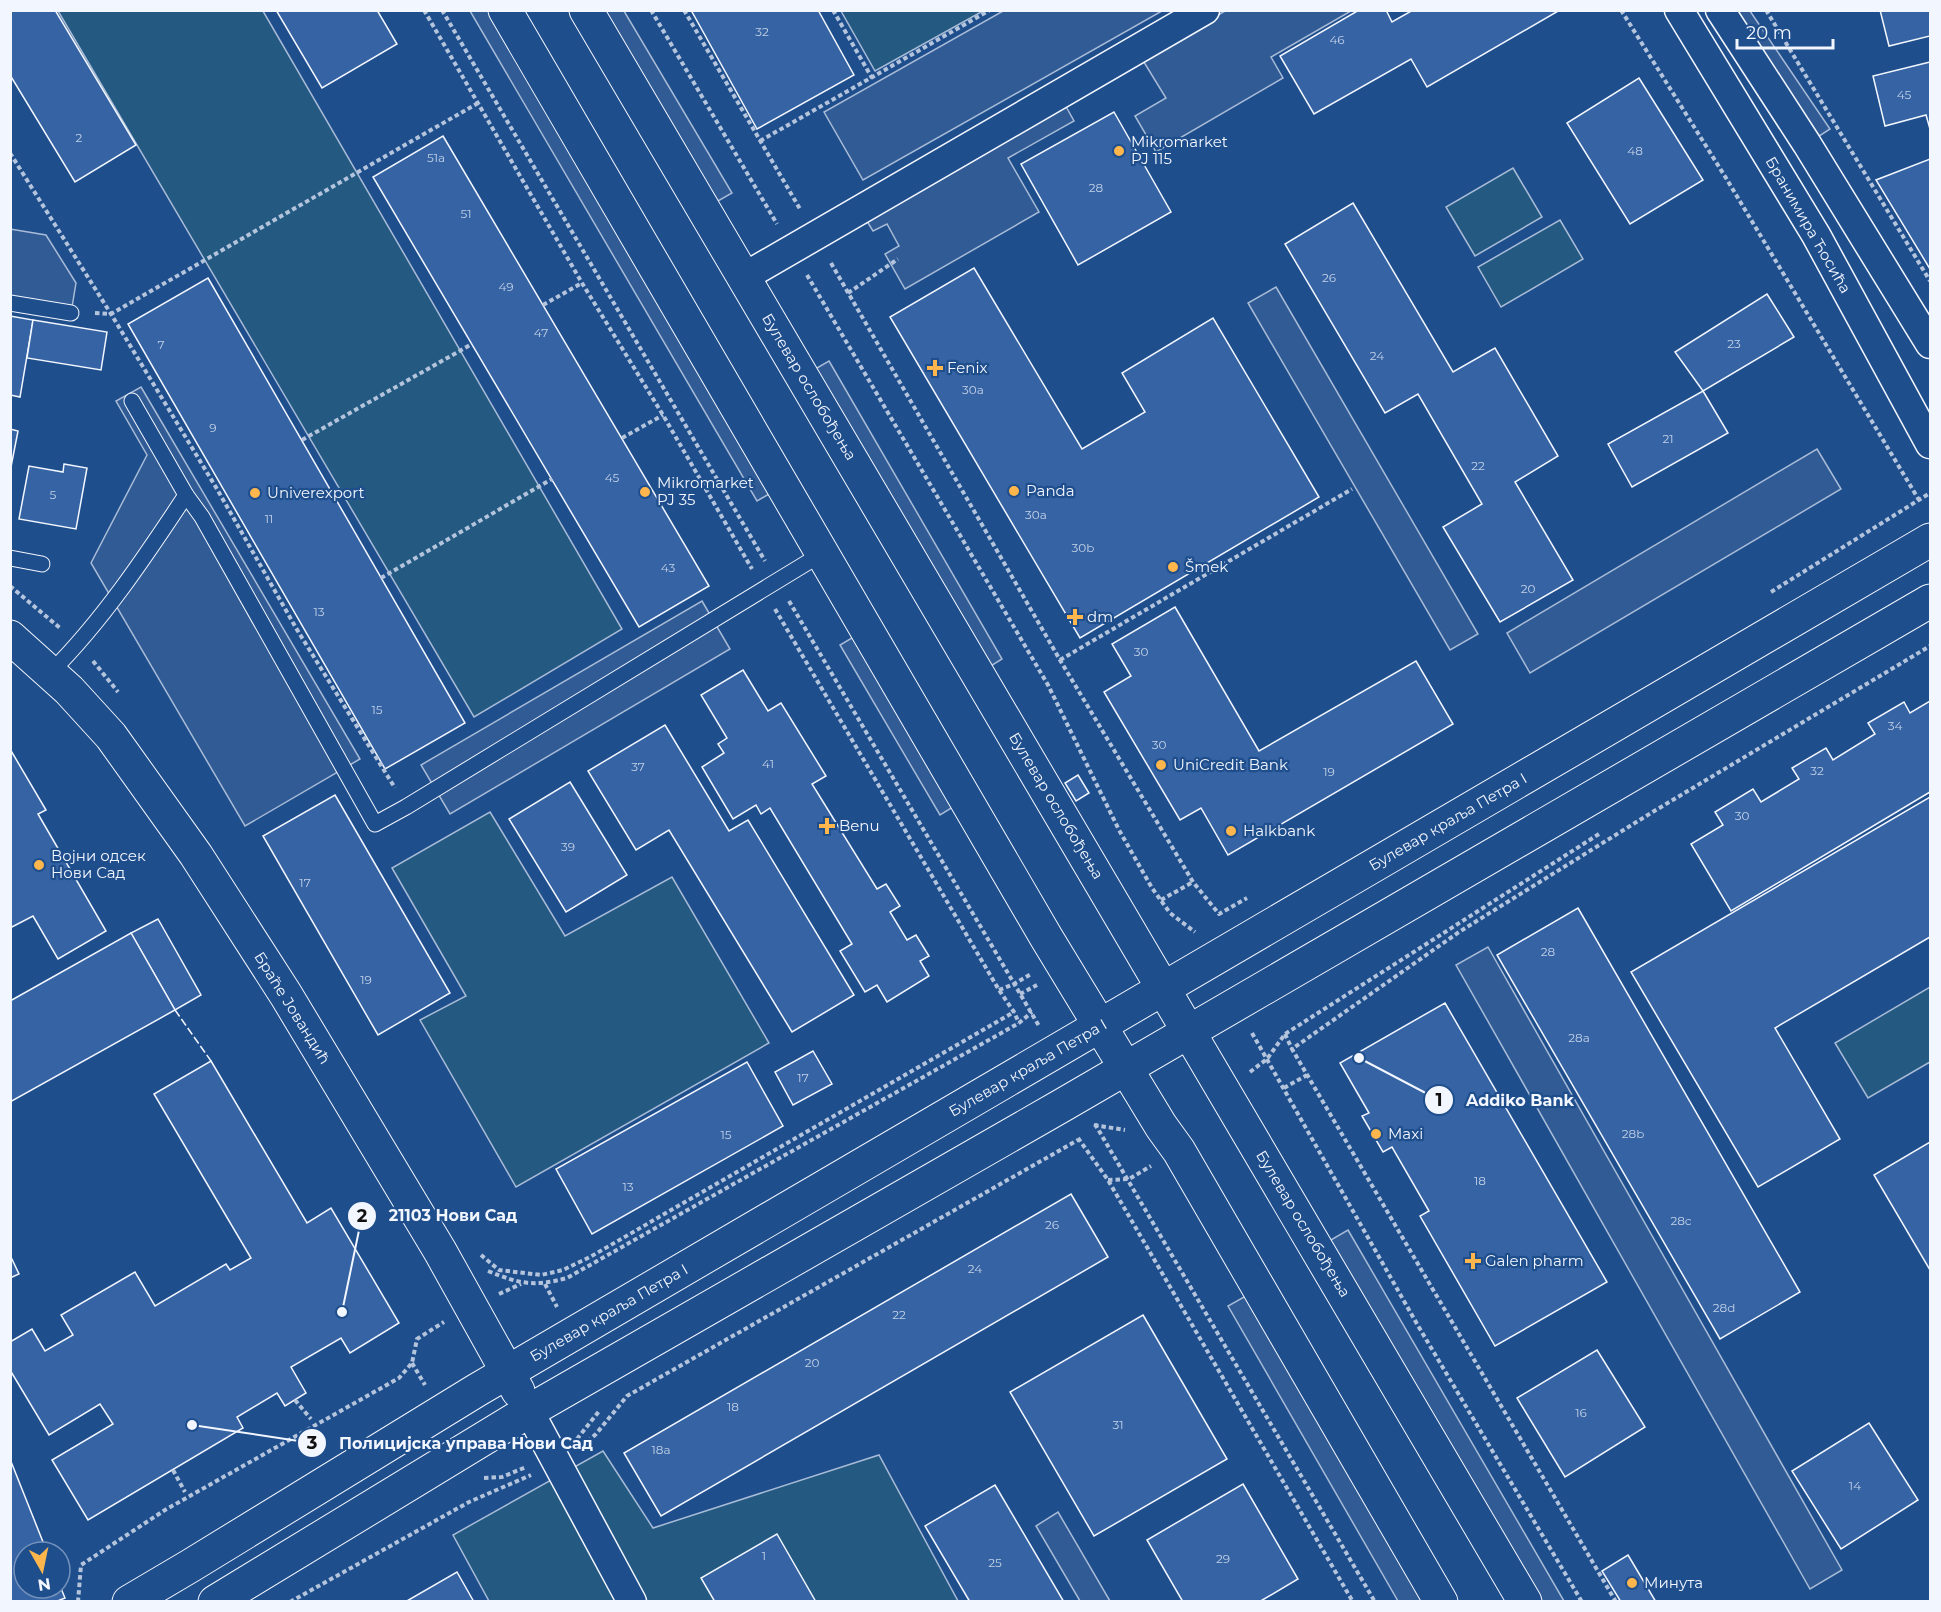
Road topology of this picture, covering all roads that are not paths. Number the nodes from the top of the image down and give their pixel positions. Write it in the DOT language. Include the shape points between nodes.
graph roads {
  1 [pos="505,10"];
  2 [pos="586,10"];
  3 [pos="1205,10"];
  4 [pos="1680,10"];
  5 [pos="1720,10"];
  6 [pos="744,277"];
  7 [pos="10,303"];
  8 [pos="71,313"];
  9 [pos="1930,344"];
  10 [pos="132,401"];
  11 [pos="1930,444"];
  12 [pos="186,495"];
  13 [pos="1930,540"];
  14 [pos="823,553"];
  15 [pos="10,558"];
  16 [pos="42,564"];
  17 [pos="1930,602"];
  18 [pos="10,637"];
  19 [pos="51,672"];
  20 [pos="1164,988"];
  21 [pos="1100,1026"];
  22 [pos="1189,1031"];
  23 [pos="1126,1068"];
  24 [pos="508,1372"];
  25 [pos="529,1411"];
  26 [pos="129,1602"];
  27 [pos="215,1602"];
  28 [pos="632,1602"];
  29 [pos="1441,1602"];
  30 [pos="1525,1602"];
  1 -- 14 [label="street"];
  2 -- 6 [label="street, Булевар ослобођења"];
  3 -- 6 [label="street"];
  4 -- 11 [label="street, Бранимира Ћосића" via="1816,235"];
  5 -- 9 [label="street"];
  6 -- 20 [label="street, Булевар ослобођења"];
  7 -- 8 [label="lane"];
  10 -- 12 [label="lane"];
  12 -- 14 [label="lane" via="375,824"];
  12 -- 19 [label="lane" via="143,559 78,644"];
  13 -- 20 [label="street, Булевар краља Петра I"];
  14 -- 21 [label="street"];
  15 -- 16 [label="lane"];
  17 -- 22 [label="street"];
  18 -- 19 [label="street, Браће Јовандић"];
  19 -- 24 [label="street, Браће Јовандић" via="111,736 196,855 286,995"];
  20 -- 21 [label="street, Булевар краља Петра I"];
  20 -- 22 [label="street, Булевар ослобођења"];
  21 -- 23 [label="street"];
  21 -- 24 [label="street, Булевар краља Петра I"];
  22 -- 23 [label="street"];
  22 -- 30 [label="street, Булевар ослобођења"];
  23 -- 25 [label="street"];
  23 -- 29 [label="street" via="1254,1278"];
  24 -- 25 [label="street, Браће Јовандић"];
  24 -- 26 [label="street, Булевар краља Петра I"];
  25 -- 27 [label="street"];
  25 -- 28 [label="street"];
}
